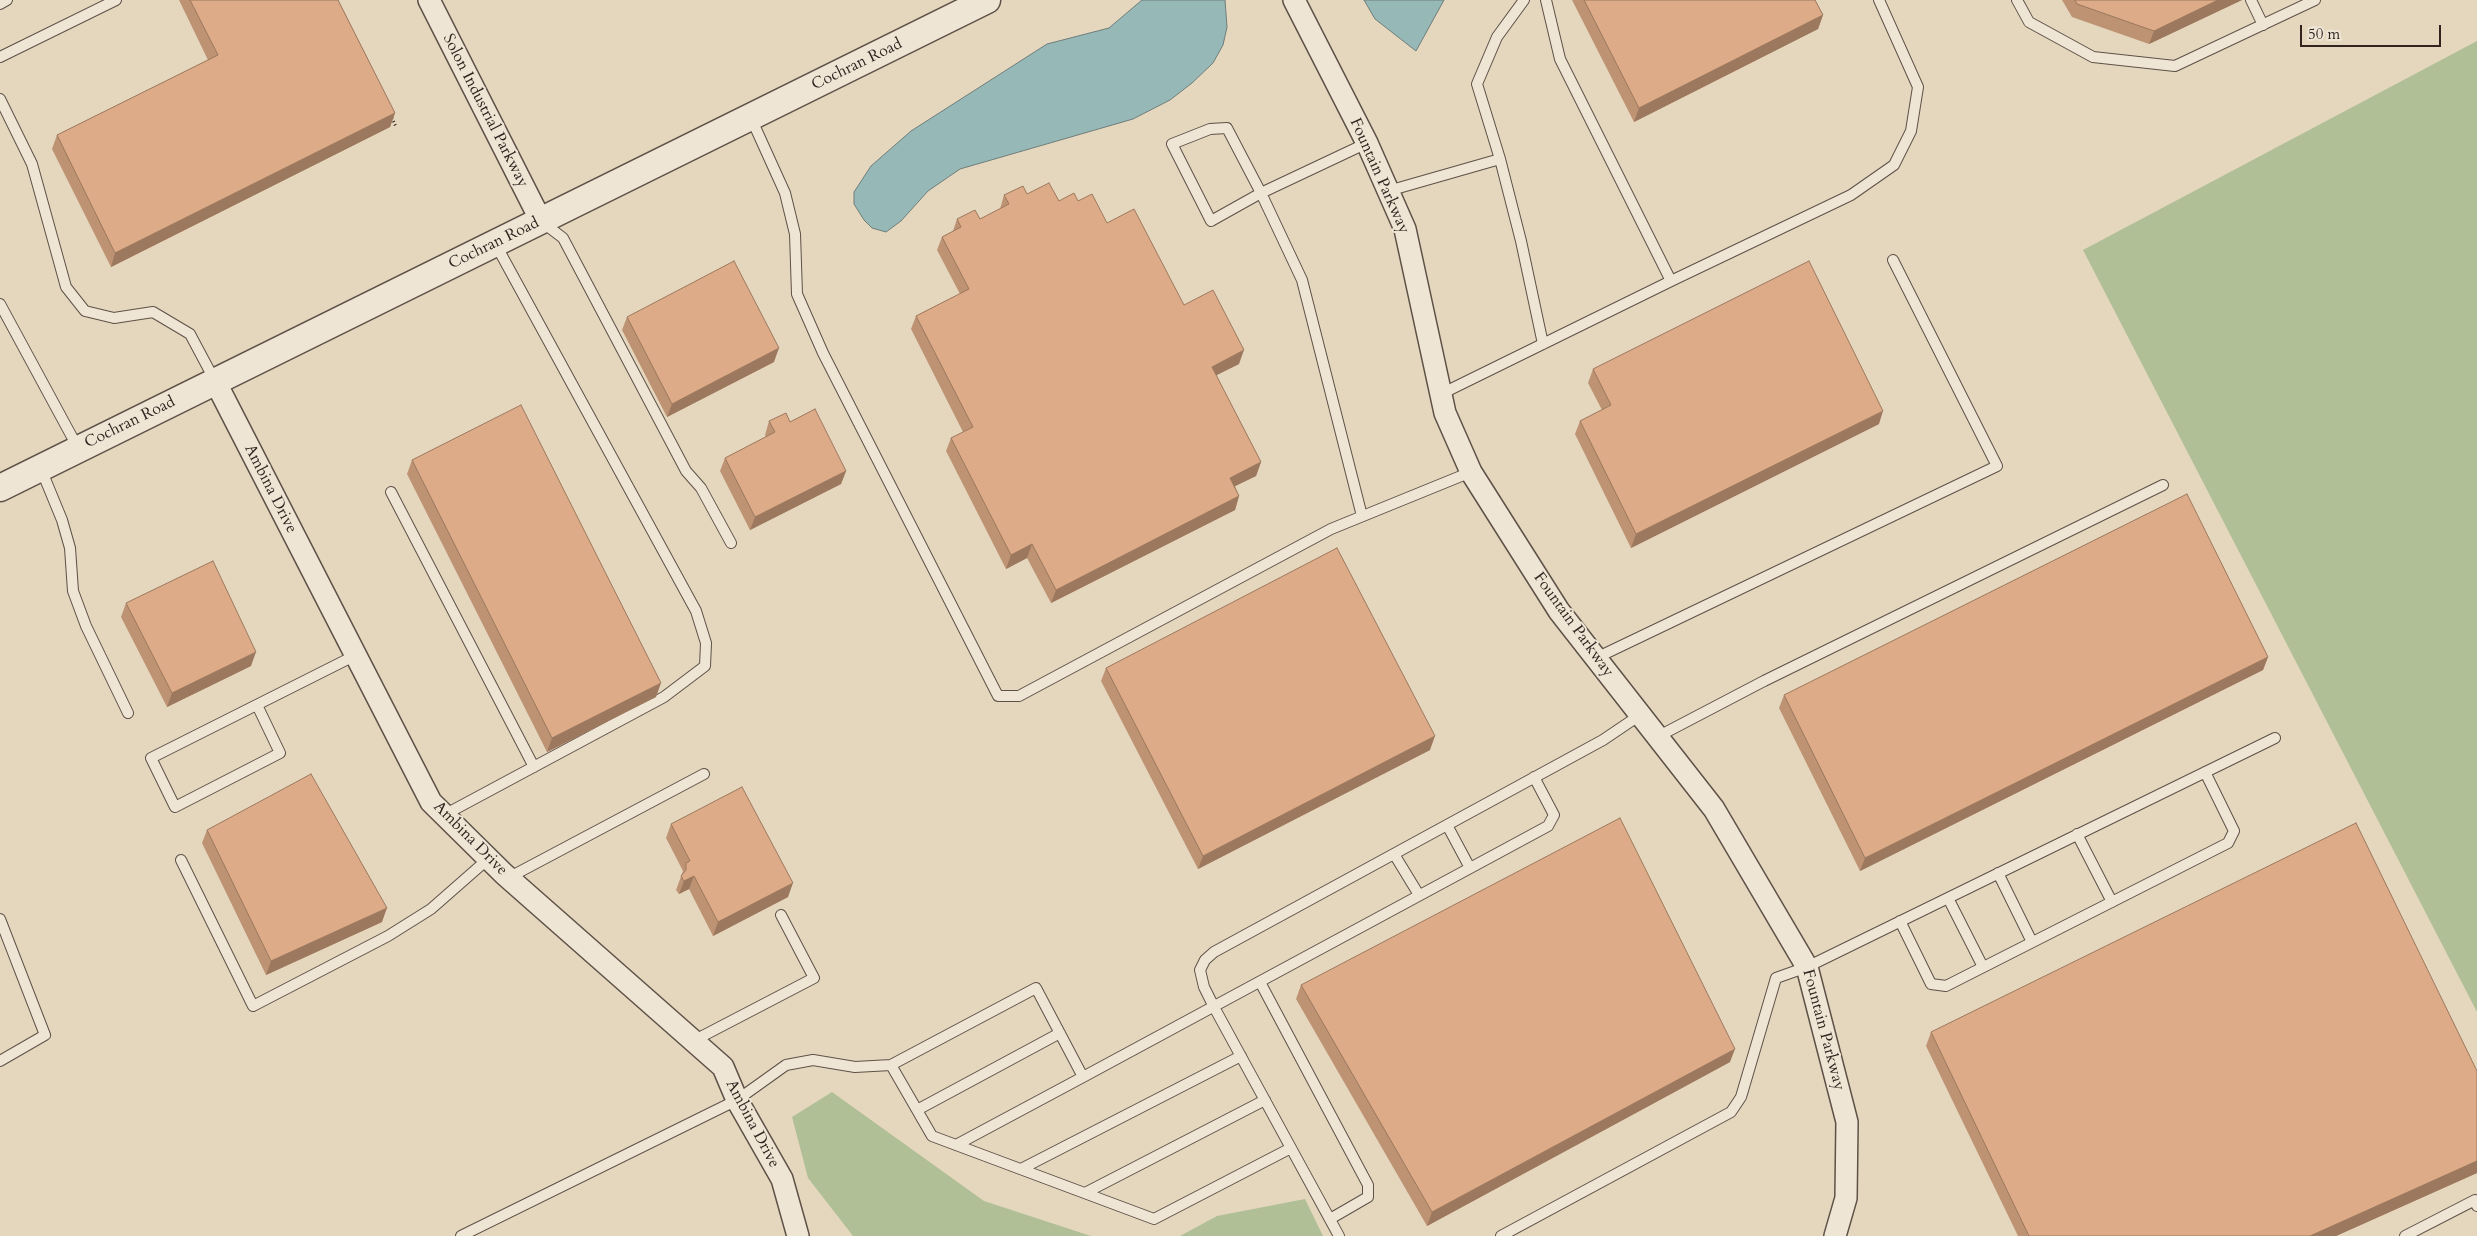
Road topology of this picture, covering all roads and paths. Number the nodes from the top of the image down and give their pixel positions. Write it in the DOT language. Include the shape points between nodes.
graph roads {
  1 [pos="7,0"];
  2 [pos="116,0"];
  3 [pos="429,0"];
  4 [pos="987,0"];
  5 [pos="1294,0"];
  6 [pos="1524,0"];
  7 [pos="1546,0"];
  8 [pos="1878,0"];
  9 [pos="2017,0"];
  10 [pos="2251,0"];
  11 [pos="2315,0"];
  12 [pos="0,4"];
  13 [pos="2263,25"];
  14 [pos="0,57"];
  15 [pos="0,99"];
  16 [pos="388,110"];
  17 [pos="751,117"];
  18 [pos="396,127"];
  19 [pos="1366,143"];
  20 [pos="1500,159"];
  21 [pos="1388,191"];
  22 [pos="1261,193"];
  23 [pos="541,221"];
  24 [pos="495,244"];
  25 [pos="1893,260"];
  26 [pos="1671,280"];
  27 [pos="0,304"];
  28 [pos="1543,344"];
  29 [pos="215,381"];
  30 [pos="1441,394"];
  31 [pos="78,449"];
  32 [pos="40,468"];
  33 [pos="1471,472"];
  34 [pos="2163,485"];
  35 [pos="0,488"];
  36 [pos="391,492"];
  37 [pos="1362,516"];
  38 [pos="731,543"];
  39 [pos="356,655"];
  40 [pos="1596,658"];
  41 [pos="257,705"];
  42 [pos="128,713"];
  43 [pos="1640,715"];
  44 [pos="1658,737"];
  45 [pos="2275,738"];
  46 [pos="534,768"];
  47 [pos="2205,772"];
  48 [pos="704,774"];
  49 [pos="1534,777"];
  50 [pos="444,815"];
  51 [pos="1447,825"];
  52 [pos="2077,834"];
  53 [pos="1394,854"];
  54 [pos="488,858"];
  55 [pos="181,860"];
  56 [pos="1470,868"];
  57 [pos="1998,873"];
  58 [pos="508,878"];
  59 [pos="1419,896"];
  60 [pos="1948,898"];
  61 [pos="2112,902"];
  62 [pos="781,915"];
  63 [pos="0,919"];
  64 [pos="1900,921"];
  65 [pos="2032,942"];
  66 [pos="1807,967"];
  67 [pos="1983,968"];
  68 [pos="1260,982"];
  69 [pos="1214,1007"];
  70 [pos="1060,1033"];
  71 [pos="693,1041"];
  72 [pos="1241,1056"];
  73 [pos="0,1061"];
  74 [pos="891,1065"];
  75 [pos="1083,1077"];
  76 [pos="737,1100"];
  77 [pos="1265,1100"];
  78 [pos="917,1110"];
  79 [pos="956,1145"];
  80 [pos="1291,1148"];
  81 [pos="1021,1169"];
  82 [pos="1085,1193"];
  83 [pos="2477,1206"];
  84 [pos="1330,1219"];
  85 [pos="461,1236"];
  86 [pos="798,1236"];
  87 [pos="1339,1236"];
  88 [pos="1502,1236"];
  89 [pos="1835,1236"];
  90 [pos="2405,1236"];
  1 -- 12 [label="lane"];
  2 -- 14 [label="lane"];
  3 -- 23 [label="street, Solon Industrial Parkway"];
  4 -- 17 [label="street, Cochran Road"];
  5 -- 19 [label="street, Fountain Parkway"];
  6 -- 20 [label="lane" via="1497,37 1477,84"];
  7 -- 26 [label="lane" via="1560,59"];
  8 -- 26 [label="lane" via="1918,87 1911,131 1894,165 1851,195"];
  9 -- 13 [label="lane" via="2029,22 2093,57 2175,66"];
  10 -- 13 [label="lane"];
  11 -- 13 [label="lane"];
  15 -- 29 [label="lane" via="32,164 66,287 85,311 114,318 153,312 190,334"];
  16 -- 18 [label="path"];
  17 -- 23 [label="street, Cochran Road"];
  17 -- 37 [label="lane" via="785,192 795,234 797,294 823,353 998,696 1020,696 1331,529"];
  19 -- 21 [label="street, Fountain Parkway"];
  19 -- 22 [label="lane"];
  20 -- 21 [label="lane"];
  20 -- 28 [label="lane" via="1522,240"];
  21 -- 30 [label="street, Fountain Parkway" via="1406,229"];
  22 -- 22 [label="lane" via="1212,221 1172,144 1210,129 1227,128"];
  22 -- 37 [label="lane" via="1302,280"];
  23 -- 24 [label="street, Cochran Road"];
  23 -- 38 [label="lane" via="563,238 686,471 701,488"];
  24 -- 29 [label="street, Cochran Road"];
  24 -- 46 [label="lane" via="696,611 706,643 705,666 685,683"];
  25 -- 40 [label="lane" via="1997,466"];
  26 -- 28 [label="lane"];
  27 -- 31 [label="lane"];
  28 -- 30 [label="lane"];
  29 -- 31 [label="street, Cochran Road"];
  29 -- 39 [label="street, Ambina Drive"];
  30 -- 33 [label="street, Fountain Parkway" via="1445,413"];
  31 -- 32 [label="street, Cochran Road"];
  32 -- 35 [label="street, Cochran Road"];
  32 -- 42 [label="lane" via="70,548 73,591 86,626"];
  33 -- 37 [label="lane"];
  33 -- 40 [label="street, Fountain Parkway" via="1559,611"];
  34 -- 44 [label="lane" via="1764,681"];
  36 -- 46 [label="lane"];
  39 -- 41 [label="lane"];
  39 -- 50 [label="street, Ambina Drive" via="431,802"];
  40 -- 43 [label="street, Fountain Parkway"];
  41 -- 41 [label="lane" via="151,758 175,807 280,752"];
  43 -- 44 [label="street, Fountain Parkway"];
  43 -- 49 [label="lane" via="1603,740"];
  44 -- 66 [label="street, Fountain Parkway" via="1714,809"];
  45 -- 47 [label="lane"];
  46 -- 50 [label="lane"];
  47 -- 52 [label="lane"];
  47 -- 61 [label="lane" via="2234,831 2228,843"];
  48 -- 58 [label="lane"];
  49 -- 51 [label="lane"];
  49 -- 56 [label="lane" via="1554,815 1548,826"];
  50 -- 54 [label="street, Ambina Drive"];
  51 -- 53 [label="lane"];
  51 -- 56 [label="lane"];
  52 -- 57 [label="lane"];
  52 -- 61 [label="lane"];
  53 -- 59 [label="lane"];
  53 -- 69 [label="lane" via="1214,952 1200,970"];
  54 -- 55 [label="lane" via="431,909 388,936 253,1006"];
  54 -- 58 [label="street, Ambina Drive"];
  56 -- 59 [label="lane"];
  57 -- 60 [label="lane"];
  57 -- 65 [label="lane"];
  58 -- 71 [label="street, Ambina Drive"];
  59 -- 68 [label="lane"];
  60 -- 64 [label="lane"];
  60 -- 67 [label="lane"];
  61 -- 65 [label="lane"];
  62 -- 71 [label="lane" via="814,978"];
  63 -- 73 [label="lane" via="45,1035"];
  64 -- 66 [label="lane"];
  64 -- 67 [label="lane" via="1932,984 1946,986"];
  65 -- 67 [label="lane"];
  66 -- 88 [label="lane" via="1776,978 1741,1098 1731,1112"];
  66 -- 89 [label="street, Fountain Parkway" via="1848,1122 1846,1198"];
  68 -- 69 [label="lane"];
  68 -- 84 [label="lane" via="1368,1185 1368,1197"];
  69 -- 72 [label="lane"];
  69 -- 75 [label="lane"];
  70 -- 74 [label="lane" via="1036,988"];
  70 -- 75 [label="lane"];
  70 -- 78 [label="lane"];
  71 -- 76 [label="street, Ambina Drive" via="722,1067"];
  72 -- 77 [label="lane"];
  72 -- 81 [label="lane"];
  74 -- 76 [label="lane" via="855,1067 813,1060 786,1065"];
  74 -- 78 [label="lane"];
  75 -- 79 [label="lane"];
  76 -- 85 [label="lane"];
  76 -- 86 [label="street, Ambina Drive" via="782,1179"];
  77 -- 80 [label="lane"];
  77 -- 82 [label="lane"];
  78 -- 79 [label="lane" via="932,1136"];
  79 -- 81 [label="lane"];
  80 -- 82 [label="lane" via="1154,1219"];
  80 -- 84 [label="lane"];
  81 -- 82 [label="lane"];
  83 -- 90 [label="lane" via="2475,1200"];
  84 -- 87 [label="lane"];
}
